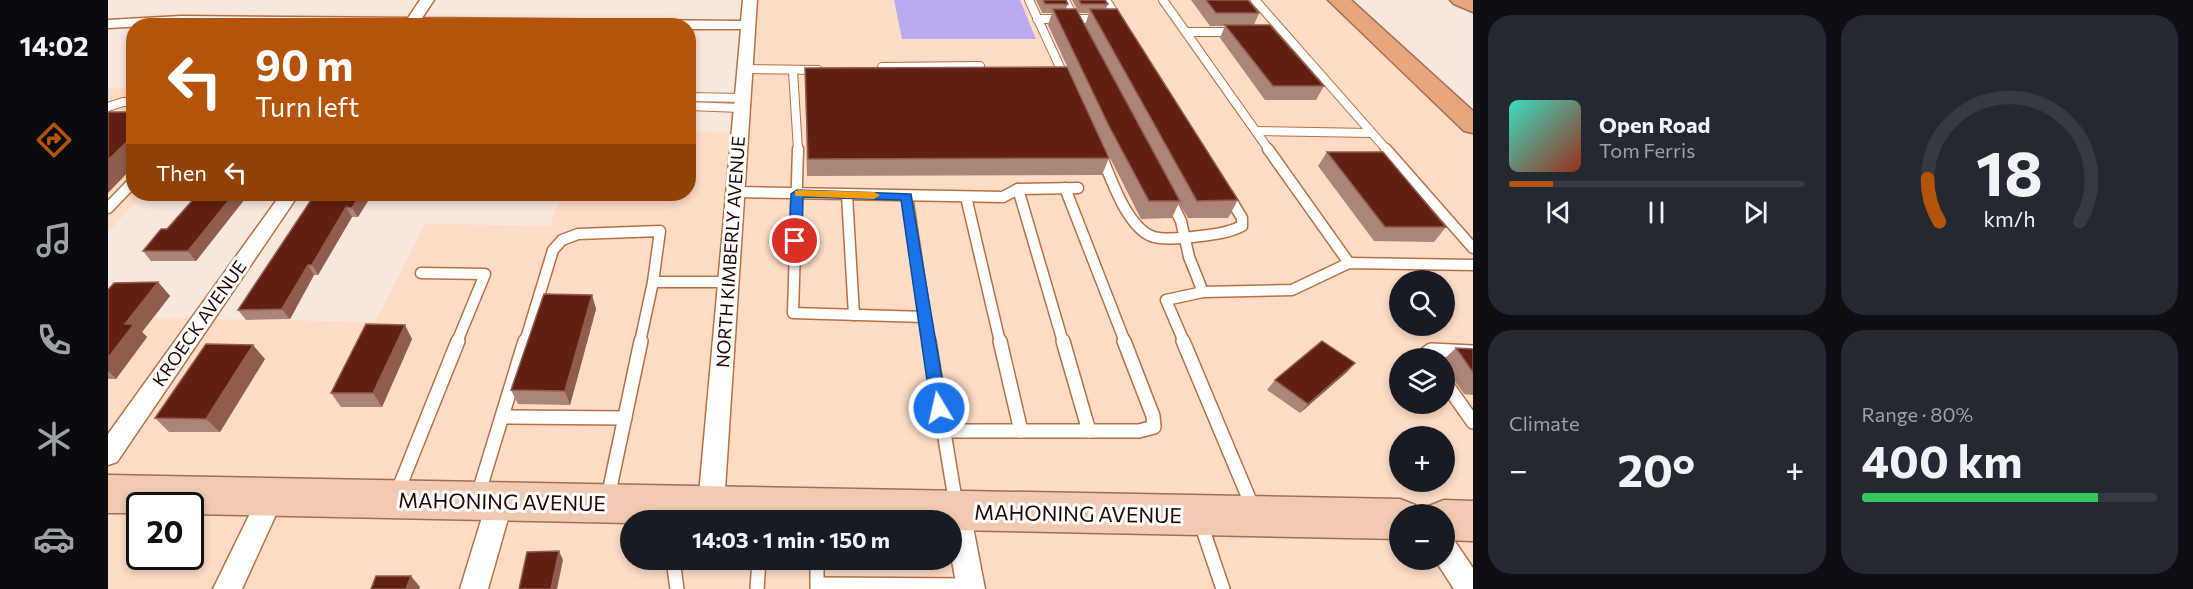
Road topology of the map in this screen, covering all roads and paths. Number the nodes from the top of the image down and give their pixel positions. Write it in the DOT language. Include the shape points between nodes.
graph roads {
  1 [pos="427,0"];
  2 [pos="750,0"];
  3 [pos="1029,0"];
  4 [pos="1065,0"];
  5 [pos="1106,0"];
  6 [pos="1163,0"];
  7 [pos="1255,0"];
  8 [pos="1339,0"];
  9 [pos="1461,0"];
  10 [pos="1473,6"];
  11 [pos="414,18"];
  12 [pos="1037,18"];
  13 [pos="1118,19"];
  14 [pos="1075,20"];
  15 [pos="126,23"];
  16 [pos="108,24"];
  17 [pos="696,25"];
  18 [pos="747,25"];
  19 [pos="1124,29"];
  20 [pos="1081,30"];
  21 [pos="1186,32"];
  22 [pos="1240,32"];
  23 [pos="1272,32"];
  24 [pos="1283,32"];
  25 [pos="980,66"];
  26 [pos="873,68"];
  27 [pos="744,69"];
  28 [pos="827,70"];
  29 [pos="793,71"];
  30 [pos="1067,82"];
  31 [pos="696,98"];
  32 [pos="126,102"];
  33 [pos="741,103"];
  34 [pos="696,106"];
  35 [pos="108,107"];
  36 [pos="1473,125"];
  37 [pos="1256,131"];
  38 [pos="1371,133"];
  39 [pos="1097,145"];
  40 [pos="1065,188"];
  41 [pos="1078,188"];
  42 [pos="1223,188"];
  43 [pos="1018,189"];
  44 [pos="1165,189"];
  45 [pos="126,190"];
  46 [pos="734,192"];
  47 [pos="797,194"];
  48 [pos="847,195"];
  49 [pos="907,196"];
  50 [pos="966,197"];
  51 [pos="285,201"];
  52 [pos="108,208"];
  53 [pos="1187,237"];
  54 [pos="1473,248"];
  55 [pos="1349,263"];
  56 [pos="1473,265"];
  57 [pos="421,273"];
  58 [pos="653,282"];
  59 [pos="728,282"];
  60 [pos="1203,292"];
  61 [pos="854,315"];
  62 [pos="926,317"];
  63 [pos="1455,351"];
  64 [pos="1473,352"];
  65 [pos="1455,397"];
  66 [pos="503,417"];
  67 [pos="625,418"];
  68 [pos="1473,422"];
  69 [pos="943,430"];
  70 [pos="1021,431"];
  71 [pos="1089,431"];
  72 [pos="108,454"];
  73 [pos="108,494"];
  74 [pos="271,497"];
  75 [pos="395,499"];
  76 [pos="488,501"];
  77 [pos="607,503"];
  78 [pos="687,510"];
  79 [pos="957,510"];
  80 [pos="962,511"];
  81 [pos="1198,516"];
  82 [pos="1257,517"];
  83 [pos="1389,519"];
  84 [pos="1455,520"];
  85 [pos="1473,521"];
  86 [pos="962,538"];
  87 [pos="1455,566"];
  88 [pos="674,570"];
  89 [pos="758,570"];
  90 [pos="817,570"];
  91 [pos="817,586"];
  92 [pos="971,587"];
  93 [pos="226,589"];
  94 [pos="474,589"];
  95 [pos="677,589"];
  96 [pos="757,589"];
  97 [pos="1223,589"];
  98 [pos="1470,589"];
  1 -- 11 [label="street"];
  2 -- 18 [label="street, NORTH KIMBERLY AVENUE"];
  3 -- 12 [label="lane"];
  4 -- 14 [label="lane"];
  5 -- 13 [label="lane"];
  6 -- 21 [label="lane"];
  7 -- 24 [label="lane"];
  8 -- 36 [label="highway"];
  9 -- 10 [label="highway"];
  12 -- 14 [label="lane"];
  12 -- 30 [label="lane"];
  13 -- 14 [label="lane"];
  13 -- 19 [label="lane"];
  14 -- 20 [label="lane"];
  15 -- 16 [label="street"];
  17 -- 18 [label="street"];
  18 -- 27 [label="street, NORTH KIMBERLY AVENUE"];
  21 -- 22 [label="lane"];
  21 -- 37 [label="lane"];
  23 -- 24 [label="lane"];
  24 -- 38 [label="lane"];
  25 -- 26 [label="lane"];
  27 -- 29 [label="lane"];
  27 -- 33 [label="street, NORTH KIMBERLY AVENUE"];
  28 -- 29 [label="lane"];
  29 -- 47 [label="lane"];
  31 -- 33 [label="lane"];
  32 -- 35 [label="lane"];
  33 -- 34 [label="lane"];
  33 -- 46 [label="street, NORTH KIMBERLY AVENUE"];
  37 -- 38 [label="lane"];
  37 -- 55 [label="lane"];
  38 -- 54 [label="lane"];
  39 -- 53 [label="lane" via="1131,219 1154,237"];
  40 -- 41 [label="lane"];
  40 -- 43 [label="lane"];
  40 -- 71 [label="lane" via="1154,426 1139,431"];
  42 -- 53 [label="lane" via="1242,218 1242,226 1215,235"];
  43 -- 50 [label="lane" via="1003,197"];
  43 -- 71 [label="lane"];
  44 -- 53 [label="lane"];
  45 -- 52 [label="lane"];
  46 -- 47 [label="lane"];
  46 -- 59 [label="street, NORTH KIMBERLY AVENUE"];
  47 -- 48 [label="lane"];
  47 -- 61 [label="lane" via="793,313"];
  48 -- 49 [label="lane"];
  48 -- 61 [label="lane"];
  49 -- 50 [label="lane"];
  49 -- 62 [label="lane"];
  50 -- 70 [label="lane"];
  51 -- 72 [label="street, KROECK AVENUE"];
  53 -- 60 [label="lane" via="1189,257"];
  55 -- 56 [label="lane"];
  55 -- 60 [label="lane" via="1292,290"];
  57 -- 75 [label="lane" via="485,274"];
  58 -- 59 [label="lane"];
  58 -- 66 [label="lane" via="660,231 578,234 562,240 553,250"];
  58 -- 67 [label="lane"];
  59 -- 78 [label="street, NORTH KIMBERLY AVENUE"];
  60 -- 82 [label="lane" via="1166,300"];
  61 -- 62 [label="lane"];
  62 -- 69 [label="lane"];
  63 -- 64 [label="lane"];
  65 -- 68 [label="lane"];
  66 -- 67 [label="lane"];
  66 -- 76 [label="lane"];
  67 -- 77 [label="lane"];
  69 -- 70 [label="lane"];
  69 -- 79 [label="lane"];
  70 -- 71 [label="lane"];
  73 -- 74 [label="main road, MAHONING AVENUE"];
  74 -- 75 [label="main road, MAHONING AVENUE"];
  74 -- 93 [label="street"];
  75 -- 76 [label="main road, MAHONING AVENUE"];
  76 -- 77 [label="main road, MAHONING AVENUE"];
  76 -- 94 [label="street"];
  77 -- 78 [label="main road, MAHONING AVENUE"];
  80 -- 81 [label="main road, MAHONING AVENUE"];
  81 -- 82 [label="main road, MAHONING AVENUE"];
  81 -- 97 [label="lane"];
  82 -- 83 [label="main road, MAHONING AVENUE"];
  84 -- 85 [label="main road"];
  86 -- 92 [label="street"];
  87 -- 98 [label="street"];
  88 -- 95 [label="lane"];
  89 -- 96 [label="lane"];
  90 -- 91 [label="lane"];
  91 -- 92 [label="lane"];
}
